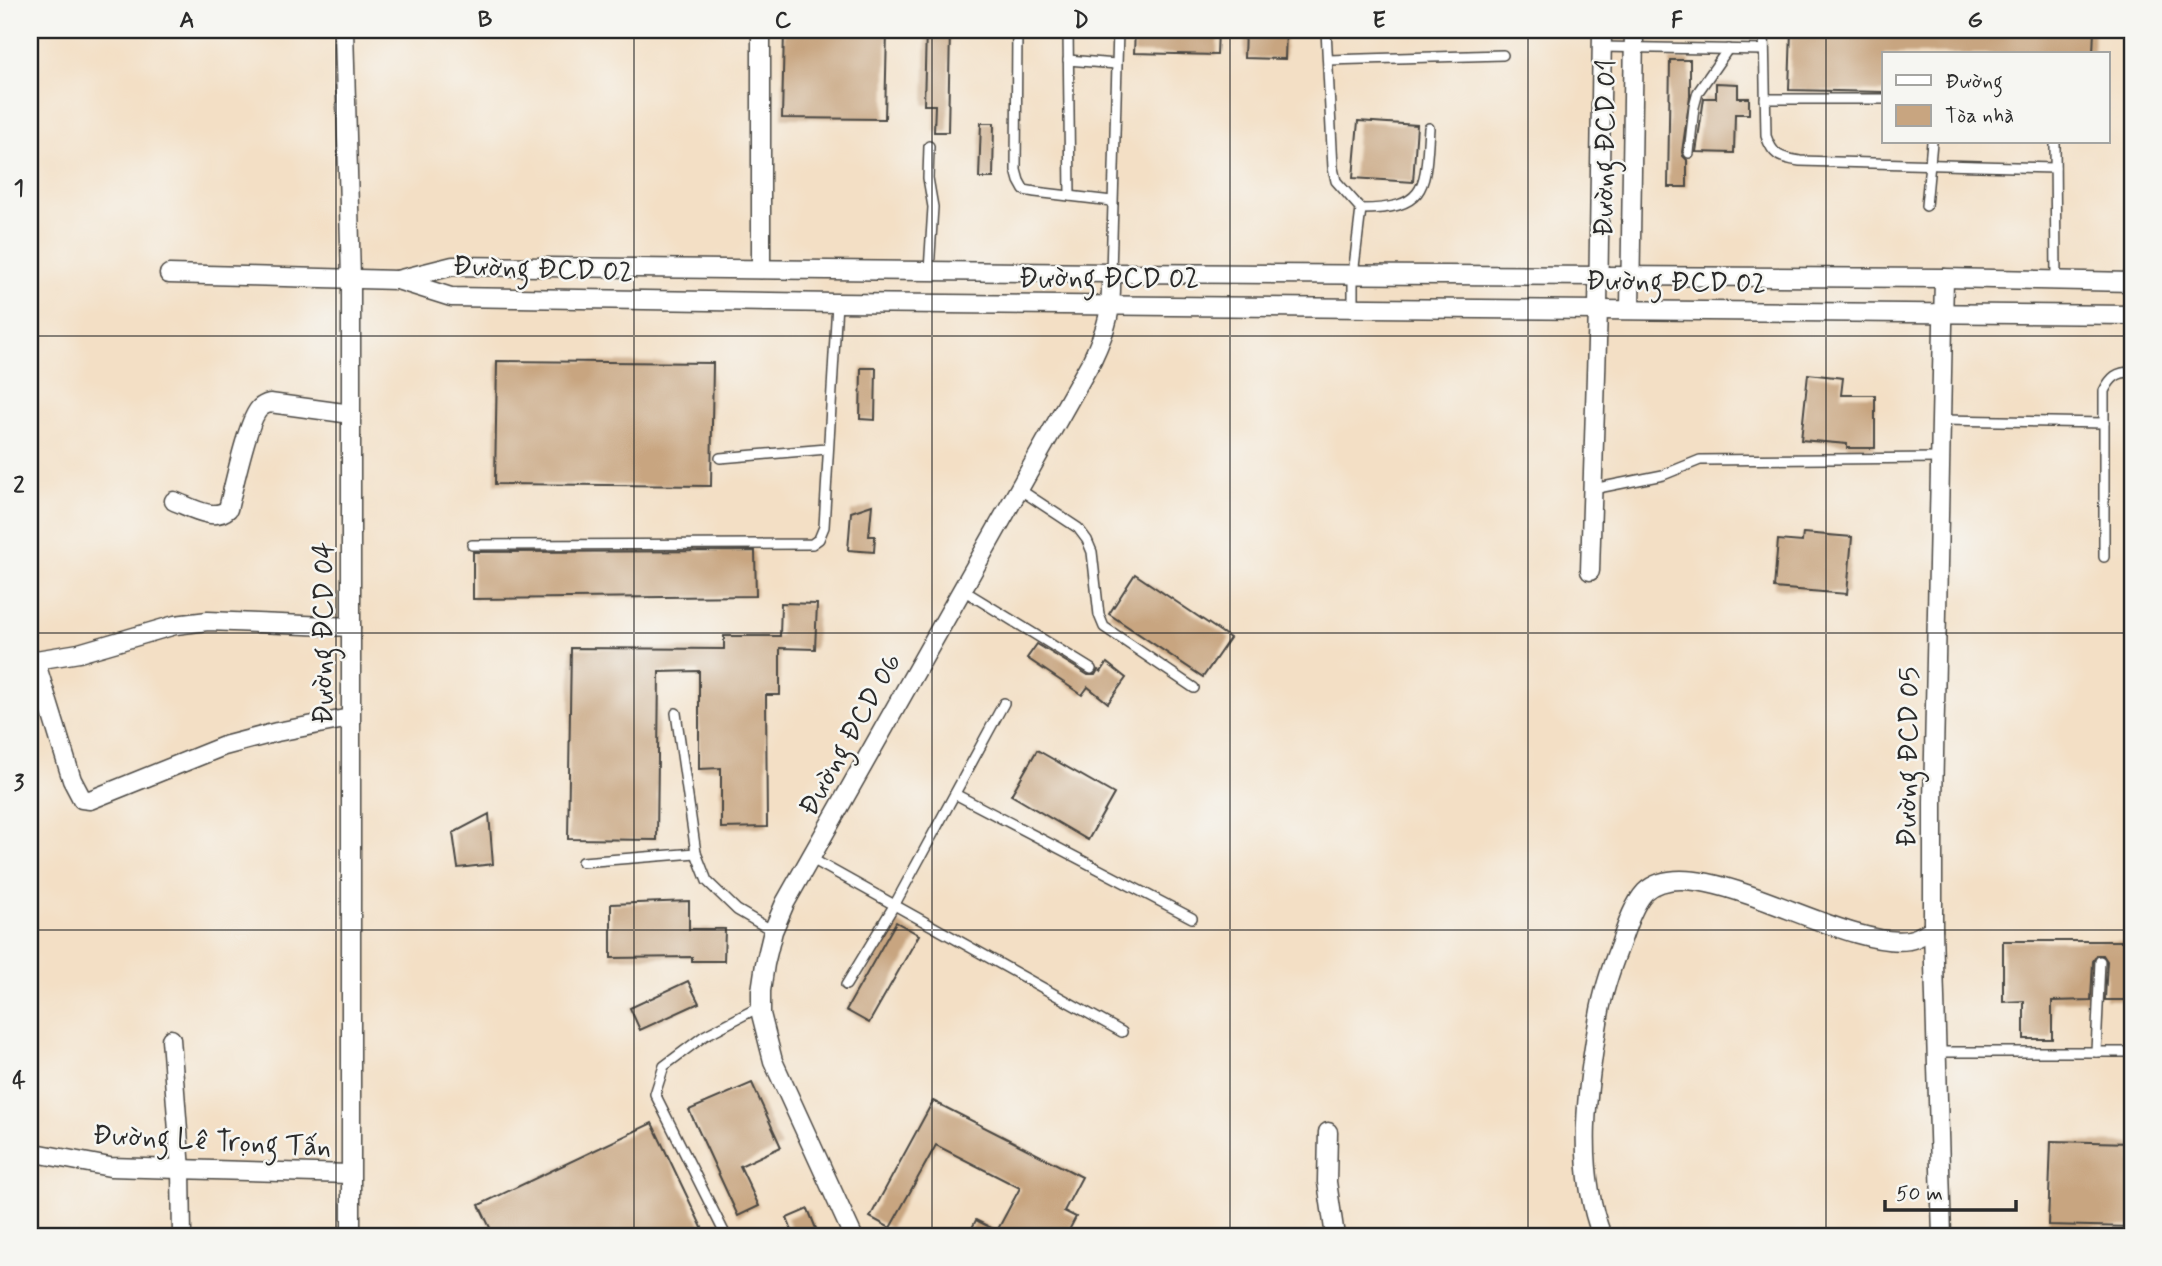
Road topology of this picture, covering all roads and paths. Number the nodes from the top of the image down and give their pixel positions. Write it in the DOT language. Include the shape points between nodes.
graph roads {
  1 [pos="344,30"];
  2 [pos="761,30"];
  3 [pos="1017,30"];
  4 [pos="1068,30"];
  5 [pos="1118,30"];
  6 [pos="1326,30"];
  7 [pos="1634,30"];
  8 [pos="1764,30"];
  9 [pos="1602,38"];
  10 [pos="1634,48"];
  11 [pos="1728,49"];
  12 [pos="1763,50"];
  13 [pos="1503,55"];
  14 [pos="1068,60"];
  15 [pos="1328,60"];
  16 [pos="1116,64"];
  17 [pos="1765,99"];
  18 [pos="1882,99"];
  19 [pos="1429,128"];
  20 [pos="1932,144"];
  21 [pos="2055,144"];
  22 [pos="929,146"];
  23 [pos="1689,153"];
  24 [pos="1930,164"];
  25 [pos="2055,168"];
  26 [pos="1070,196"];
  27 [pos="1112,201"];
  28 [pos="1926,206"];
  29 [pos="1361,209"];
  30 [pos="761,270"];
  31 [pos="929,271"];
  32 [pos="1111,273"];
  33 [pos="169,274"];
  34 [pos="1353,275"];
  35 [pos="1598,276"];
  36 [pos="1631,276"];
  37 [pos="351,278"];
  38 [pos="1944,278"];
  39 [pos="397,280"];
  40 [pos="2056,281"];
  41 [pos="2132,282"];
  42 [pos="837,303"];
  43 [pos="1112,305"];
  44 [pos="1353,307"];
  45 [pos="1598,309"];
  46 [pos="1630,309"];
  47 [pos="1944,312"];
  48 [pos="2132,315"];
  49 [pos="2132,372"];
  50 [pos="351,414"];
  51 [pos="1942,420"];
  52 [pos="2104,422"];
  53 [pos="827,449"];
  54 [pos="720,458"];
  55 [pos="1941,458"];
  56 [pos="1020,489"];
  57 [pos="1593,489"];
  58 [pos="174,501"];
  59 [pos="472,545"];
  60 [pos="2104,557"];
  61 [pos="1590,571"];
  62 [pos="963,590"];
  63 [pos="351,627"];
  64 [pos="32,660"];
  65 [pos="1091,669"];
  66 [pos="1194,688"];
  67 [pos="1004,703"];
  68 [pos="676,713"];
  69 [pos="350,718"];
  70 [pos="955,794"];
  71 [pos="696,853"];
  72 [pos="811,859"];
  73 [pos="582,862"];
  74 [pos="895,904"];
  75 [pos="1192,918"];
  76 [pos="1933,929"];
  77 [pos="773,931"];
  78 [pos="2100,961"];
  79 [pos="846,985"];
  80 [pos="761,1006"];
  81 [pos="1122,1032"];
  82 [pos="171,1039"];
  83 [pos="1936,1052"];
  84 [pos="2096,1052"];
  85 [pos="2132,1052"];
  86 [pos="1328,1132"];
  87 [pos="30,1152"];
  88 [pos="181,1170"];
  89 [pos="350,1174"];
  90 [pos="182,1236"];
  91 [pos="351,1236"];
  92 [pos="726,1236"];
  93 [pos="853,1236"];
  94 [pos="1335,1236"];
  95 [pos="1602,1236"];
  96 [pos="1942,1236"];
  1 -- 37 [label="street, Đường ĐCD 04"];
  2 -- 30 [label="street"];
  3 -- 26 [label="lane" via="1018,181 1024,190"];
  4 -- 14 [label="lane"];
  5 -- 16 [label="lane"];
  6 -- 15 [label="lane"];
  7 -- 10 [label="street, Đường ĐCD 01"];
  8 -- 12 [label="lane"];
  9 -- 10 [label="lane"];
  9 -- 35 [label="street, Đường ĐCD 01"];
  10 -- 11 [label="lane"];
  10 -- 36 [label="street, Đường ĐCD 01"];
  11 -- 12 [label="lane"];
  11 -- 23 [label="lane" via="1698,92"];
  12 -- 17 [label="lane"];
  13 -- 15 [label="lane"];
  14 -- 16 [label="lane"];
  14 -- 26 [label="lane"];
  15 -- 29 [label="lane" via="1333,168 1336,181"];
  16 -- 27 [label="lane"];
  17 -- 18 [label="lane"];
  17 -- 24 [label="lane" via="1766,136 1771,149 1783,158"];
  19 -- 29 [label="lane" via="1421,190 1403,204"];
  20 -- 24 [label="lane"];
  21 -- 25 [label="lane"];
  22 -- 31 [label="lane" via="933,207"];
  24 -- 25 [label="lane"];
  24 -- 28 [label="lane"];
  25 -- 40 [label="lane"];
  26 -- 27 [label="lane"];
  27 -- 32 [label="lane"];
  29 -- 34 [label="lane"];
  30 -- 31 [label="street, Đường ĐCD 02"];
  30 -- 39 [label="street, Đường ĐCD 02" via="453,266"];
  31 -- 32 [label="street, Đường ĐCD 02"];
  32 -- 34 [label="street, Đường ĐCD 02"];
  32 -- 43 [label="street, Đường ĐCD 06"];
  33 -- 37 [label="street"];
  34 -- 35 [label="street, Đường ĐCD 02"];
  34 -- 44 [label="lane"];
  35 -- 36 [label="street, Đường ĐCD 02"];
  35 -- 45 [label="street, Đường ĐCD 01"];
  36 -- 38 [label="street, Đường ĐCD 02"];
  36 -- 46 [label="street, Đường ĐCD 01"];
  37 -- 39 [label="street"];
  37 -- 50 [label="street, Đường ĐCD 04"];
  38 -- 40 [label="street, Đường ĐCD 02"];
  38 -- 47 [label="street, Đường ĐCD 05"];
  39 -- 42 [label="street, Đường ĐCD 02" via="451,297"];
  40 -- 41 [label="street, Đường ĐCD 02"];
  42 -- 43 [label="street, Đường ĐCD 02"];
  42 -- 53 [label="lane"];
  43 -- 44 [label="street, Đường ĐCD 02"];
  43 -- 56 [label="street, Đường ĐCD 06" via="1092,360"];
  44 -- 45 [label="street, Đường ĐCD 02"];
  45 -- 46 [label="street, Đường ĐCD 02"];
  45 -- 57 [label="street, Đường ĐCD 01"];
  46 -- 47 [label="street, Đường ĐCD 02"];
  47 -- 48 [label="street, Đường ĐCD 02"];
  47 -- 51 [label="street, Đường ĐCD 05"];
  49 -- 52 [label="lane" via="2120,372 2110,380"];
  50 -- 58 [label="street" via="270,403 261,406 242,452 228,509 213,515"];
  50 -- 63 [label="street, Đường ĐCD 04"];
  51 -- 52 [label="lane"];
  51 -- 55 [label="street, Đường ĐCD 05"];
  52 -- 60 [label="lane"];
  53 -- 54 [label="lane"];
  53 -- 59 [label="lane" via="824,527 812,544"];
  55 -- 57 [label="lane" via="1700,460 1663,475"];
  55 -- 76 [label="street, Đường ĐCD 05"];
  56 -- 62 [label="street, Đường ĐCD 06"];
  56 -- 66 [label="lane" via="1078,528 1087,540 1104,627"];
  57 -- 61 [label="street, Đường ĐCD 01"];
  62 -- 65 [label="lane"];
  62 -- 72 [label="street, Đường ĐCD 06"];
  63 -- 64 [label="street" via="208,621"];
  63 -- 69 [label="street, Đường ĐCD 04"];
  64 -- 69 [label="street" via="82,799 90,800 224,746"];
  67 -- 70 [label="lane"];
  68 -- 71 [label="lane"];
  69 -- 89 [label="street, Đường ĐCD 04"];
  70 -- 74 [label="lane"];
  70 -- 75 [label="lane"];
  71 -- 73 [label="lane"];
  71 -- 77 [label="lane" via="707,881 724,899"];
  72 -- 74 [label="lane"];
  72 -- 77 [label="street, Đường ĐCD 06"];
  74 -- 79 [label="lane"];
  74 -- 81 [label="lane"];
  76 -- 83 [label="street, Đường ĐCD 05"];
  76 -- 95 [label="street" via="1912,940 1890,941 1702,882 1670,880 1646,891 1625,931 1602,994 1588,1099 1588,1186"];
  77 -- 80 [label="street, Đường ĐCD 06"];
  78 -- 84 [label="lane"];
  80 -- 92 [label="lane" via="704,1036 664,1066 655,1094"];
  80 -- 93 [label="street, Đường ĐCD 06" via="773,1060"];
  82 -- 88 [label="street"];
  83 -- 84 [label="lane"];
  83 -- 96 [label="street, Đường ĐCD 05"];
  84 -- 85 [label="lane"];
  86 -- 94 [label="street" via="1327,1182"];
  87 -- 88 [label="street, Đường Lê Trọng Tấn" via="102,1166"];
  88 -- 89 [label="street, Đường Lê Trọng Tấn"];
  88 -- 90 [label="street"];
  89 -- 91 [label="street, Đường ĐCD 04"];
}
